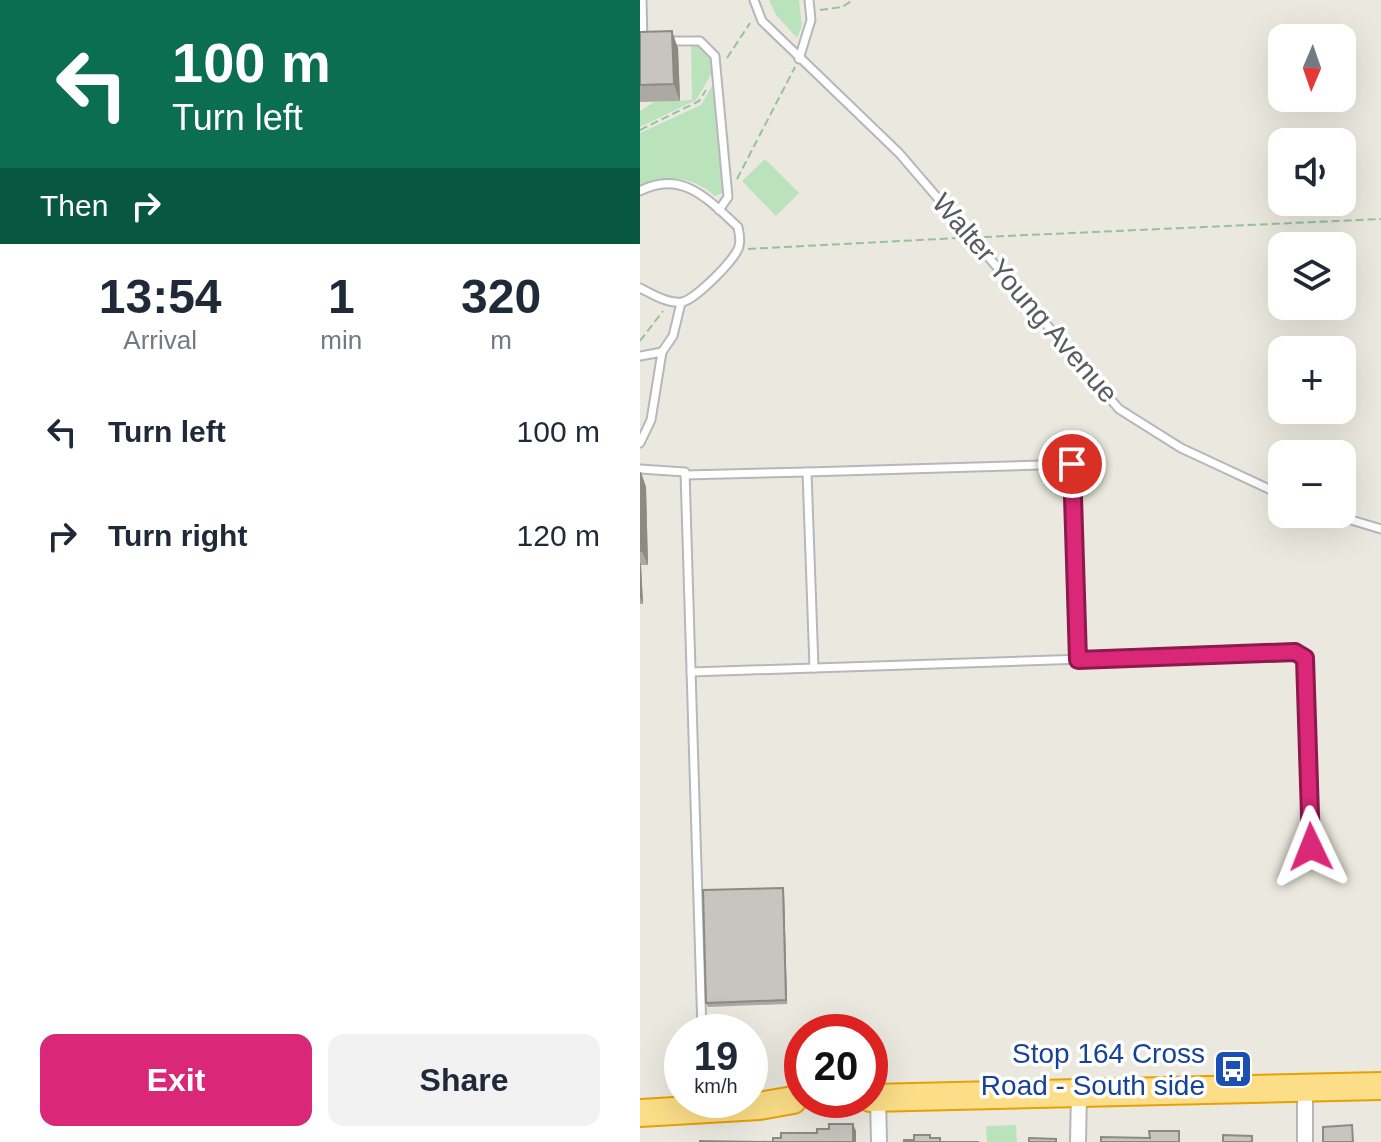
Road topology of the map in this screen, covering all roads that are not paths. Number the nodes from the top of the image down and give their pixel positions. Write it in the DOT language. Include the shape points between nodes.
graph roads {
  1 [pos="642,0"];
  2 [pos="754,0"];
  3 [pos="809,0"];
  4 [pos="799,59"];
  5 [pos="640,191"];
  6 [pos="719,210"];
  7 [pos="640,288"];
  8 [pos="681,303"];
  9 [pos="662,352"];
  10 [pos="640,356"];
  11 [pos="640,443"];
  12 [pos="640,469"];
  13 [pos="807,472"];
  14 [pos="685,475"];
  15 [pos="1268,488"];
  16 [pos="1356,522"];
  17 [pos="1381,529"];
  18 [pos="1078,660"];
  19 [pos="814,668"];
  20 [pos="691,672"];
  21 [pos="1311,847"];
  22 [pos="701,1014"];
  23 [pos="1381,1086"];
  24 [pos="1305,1087"];
  25 [pos="1079,1093"];
  26 [pos="664,1096"];
  27 [pos="640,1097"];
  28 [pos="888,1098"];
  29 [pos="784,1102"];
  30 [pos="640,1113"];
  31 [pos="876,1118"];
  32 [pos="879,1142"];
  33 [pos="1078,1142"];
  34 [pos="1305,1142"];
  1 -- 6 [label="lane" via="643,41 700,41 711,49 728,197"];
  2 -- 4 [label="lane, Walter Young Avenue" via="756,13"];
  3 -- 4 [label="lane"];
  4 -- 15 [label="lane, Walter Young Avenue" via="899,153 1119,409 1181,448"];
  5 -- 6 [label="lane" via="678,184 704,195"];
  6 -- 8 [label="lane" via="738,227 739,249 702,291"];
  7 -- 8 [label="lane"];
  8 -- 9 [label="lane" via="673,336"];
  9 -- 10 [label="lane"];
  9 -- 11 [label="lane" via="651,420"];
  12 -- 14 [label="lane"];
  13 -- 14 [label="lane"];
  13 -- 18 [label="lane" via="1072,464"];
  13 -- 19 [label="lane"];
  14 -- 20 [label="lane"];
  16 -- 17 [label="lane"];
  18 -- 19 [label="lane"];
  18 -- 21 [label="lane" via="1295,652 1305,658"];
  19 -- 20 [label="lane"];
  20 -- 22 [label="lane"];
  23 -- 24 [label="highway"];
  24 -- 25 [label="highway"];
  24 -- 34 [label="street"];
  25 -- 28 [label="highway"];
  25 -- 33 [label="street"];
  26 -- 27 [label="highway"];
  29 -- 30 [label="highway"];
  31 -- 32 [label="street"];
}
